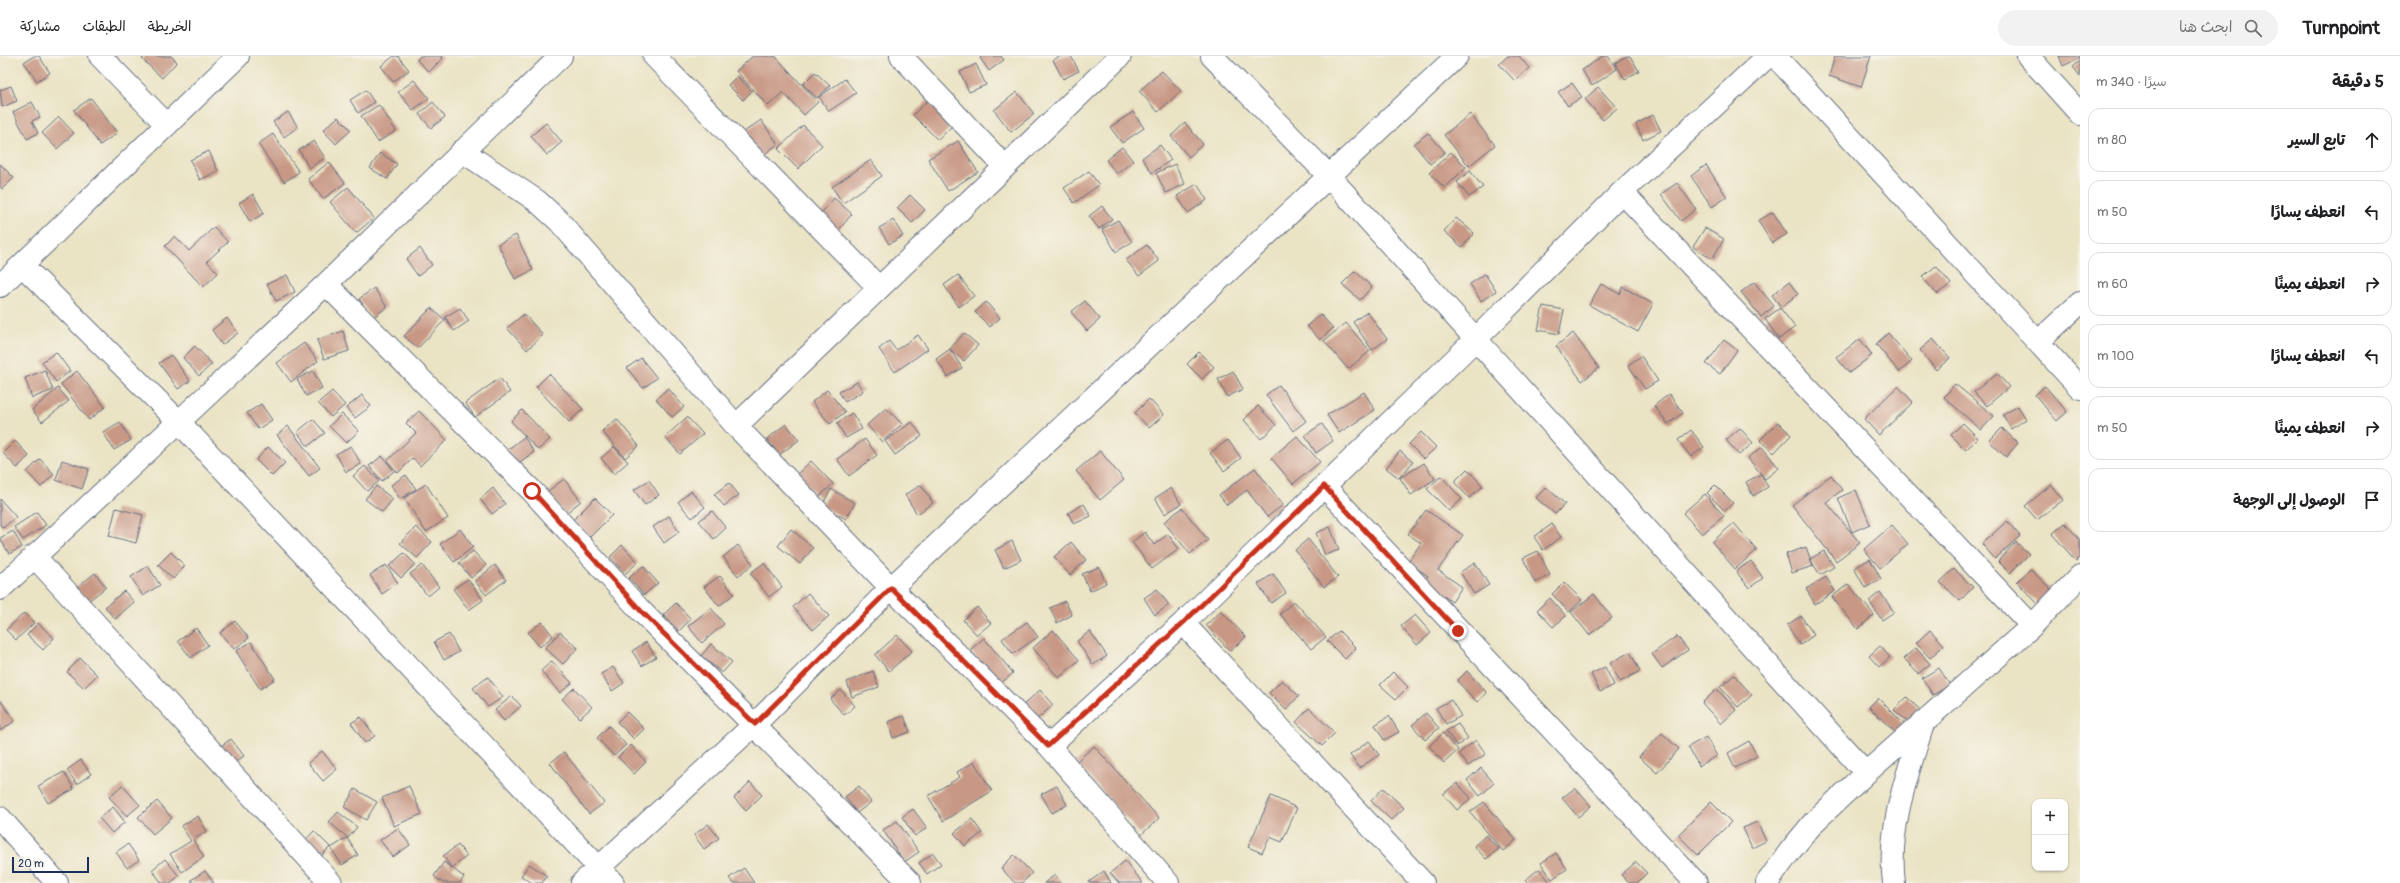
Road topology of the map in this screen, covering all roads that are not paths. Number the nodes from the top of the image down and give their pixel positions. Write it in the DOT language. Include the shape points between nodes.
graph roads {
  1 [pos="100,56"];
  2 [pos="238,56"];
  3 [pos="561,56"];
  4 [pos="654,56"];
  5 [pos="901,56"];
  6 [pos="1120,56"];
  7 [pos="1212,56"];
  8 [pos="1457,56"];
  9 [pos="1768,56"];
  10 [pos="1776,56"];
  11 [pos="2028,56"];
  12 [pos="2080,114"];
  13 [pos="167,124"];
  14 [pos="462,150"];
  15 [pos="1005,167"];
  16 [pos="1329,176"];
  17 [pos="1622,192"];
  18 [pos="22,265"];
  19 [pos="326,284"];
  20 [pos="0,286"];
  21 [pos="879,288"];
  22 [pos="2080,303"];
  23 [pos="1475,340"];
  24 [pos="2038,342"];
  25 [pos="2080,388"];
  26 [pos="178,421"];
  27 [pos="736,426"];
  28 [pos="1324,486"];
  29 [pos="34,556"];
  30 [pos="2080,576"];
  31 [pos="891,588"];
  32 [pos="0,589"];
  33 [pos="1183,623"];
  34 [pos="2032,626"];
  35 [pos="1924,721"];
  36 [pos="755,724"];
  37 [pos="1048,746"];
  38 [pos="1866,773"];
  39 [pos="0,818"];
  40 [pos="606,875"];
  41 [pos="57,883"];
  42 [pos="331,883"];
  43 [pos="582,883"];
  44 [pos="910,883"];
  45 [pos="1168,883"];
  46 [pos="1423,883"];
  47 [pos="1696,883"];
  48 [pos="1767,883"];
  49 [pos="1894,883"];
  1 -- 13 [label="street"];
  2 -- 13 [label="street"];
  3 -- 14 [label="street"];
  4 -- 21 [label="street"];
  5 -- 15 [label="street"];
  6 -- 15 [label="street"];
  7 -- 16 [label="street"];
  8 -- 16 [label="street"];
  9 -- 17 [label="street"];
  10 -- 24 [label="street"];
  11 -- 12 [label="street"];
  13 -- 18 [label="street"];
  14 -- 19 [label="street"];
  14 -- 27 [label="street" via="537,201 560,221"];
  15 -- 21 [label="street"];
  16 -- 23 [label="street"];
  16 -- 31 [label="street"];
  17 -- 23 [label="street"];
  17 -- 34 [label="street"];
  18 -- 20 [label="street"];
  18 -- 26 [label="street"];
  19 -- 26 [label="street"];
  19 -- 36 [label="street" via="532,491 641,611"];
  21 -- 27 [label="street"];
  22 -- 24 [label="street"];
  23 -- 28 [label="street"];
  23 -- 38 [label="street"];
  24 -- 25 [label="street"];
  26 -- 29 [label="street"];
  26 -- 40 [label="street"];
  27 -- 31 [label="street"];
  28 -- 33 [label="street"];
  28 -- 47 [label="street"];
  29 -- 32 [label="street"];
  29 -- 42 [label="street"];
  30 -- 34 [label="street"];
  31 -- 36 [label="street"];
  31 -- 37 [label="street"];
  33 -- 37 [label="street"];
  33 -- 46 [label="street"];
  34 -- 35 [label="street"];
  35 -- 38 [label="street"];
  35 -- 49 [label="street" via="1900,800 1895,828"];
  36 -- 40 [label="street"];
  36 -- 44 [label="street"];
  37 -- 45 [label="street"];
  38 -- 48 [label="street" via="1814,822"];
  39 -- 41 [label="street"];
  40 -- 43 [label="street"];
}
